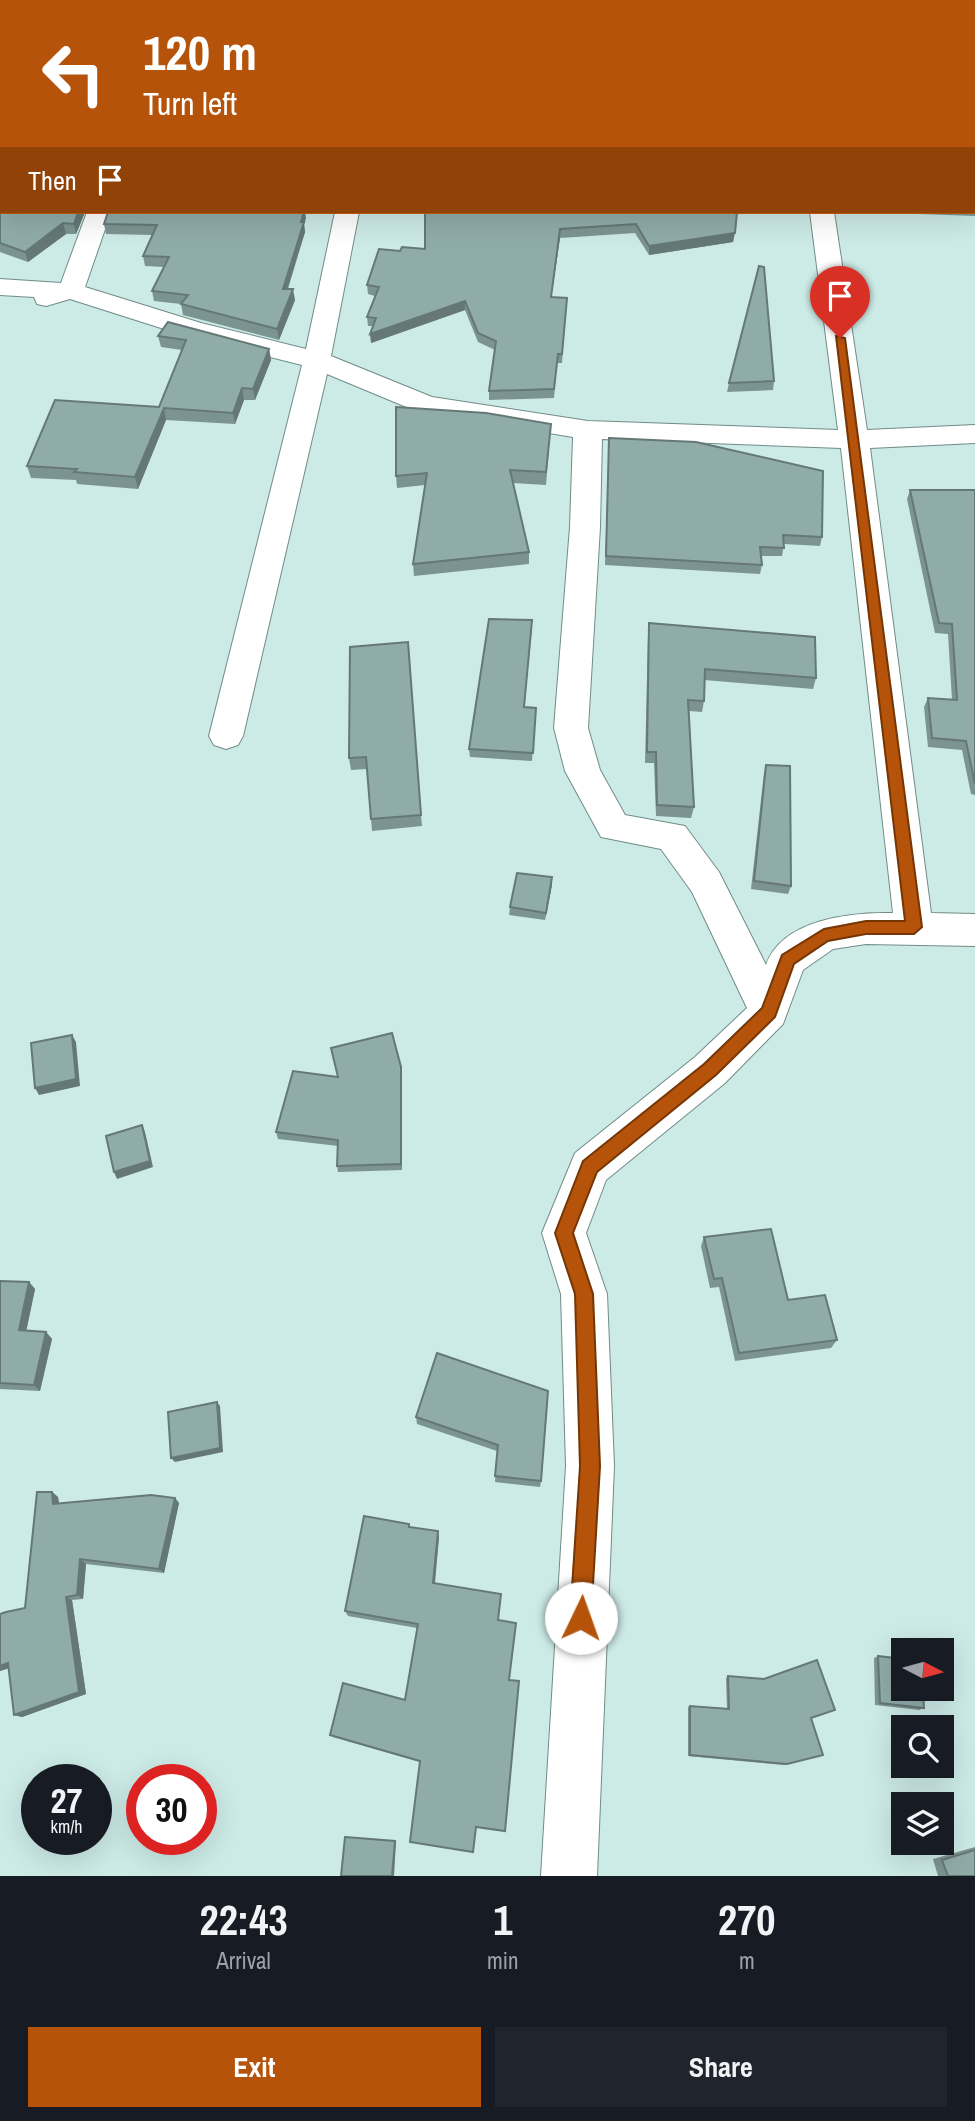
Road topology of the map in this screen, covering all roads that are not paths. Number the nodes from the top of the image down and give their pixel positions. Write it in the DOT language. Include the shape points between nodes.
graph roads {
  1 [pos="98,214"];
  2 [pos="347,214"];
  3 [pos="822,214"];
  4 [pos="0,287"];
  5 [pos="71,292"];
  6 [pos="0,310"];
  7 [pos="317,360"];
  8 [pos="588,430"];
  9 [pos="975,434"];
  10 [pos="854,440"];
  11 [pos="226,736"];
  12 [pos="914,927"];
  13 [pos="975,930"];
  14 [pos="769,1012"];
  15 [pos="569,1876"];
  1 -- 5 [label="street"];
  2 -- 7 [label="street"];
  3 -- 10 [label="street"];
  4 -- 5 [label="street"];
  5 -- 6 [label="street"];
  5 -- 7 [label="street"];
  7 -- 8 [label="street" via="426,405"];
  7 -- 11 [label="street"];
  8 -- 10 [label="street"];
  8 -- 14 [label="street" via="571,729 583,771 614,827 672,836 706,883"];
  9 -- 10 [label="street"];
  10 -- 12 [label="street"];
  12 -- 13 [label="street"];
  12 -- 14 [label="street" via="866,928 824,936 788,960"];
  14 -- 15 [label="street" via="710,1070 590,1167 564,1233 584,1294 590,1466"];
}
